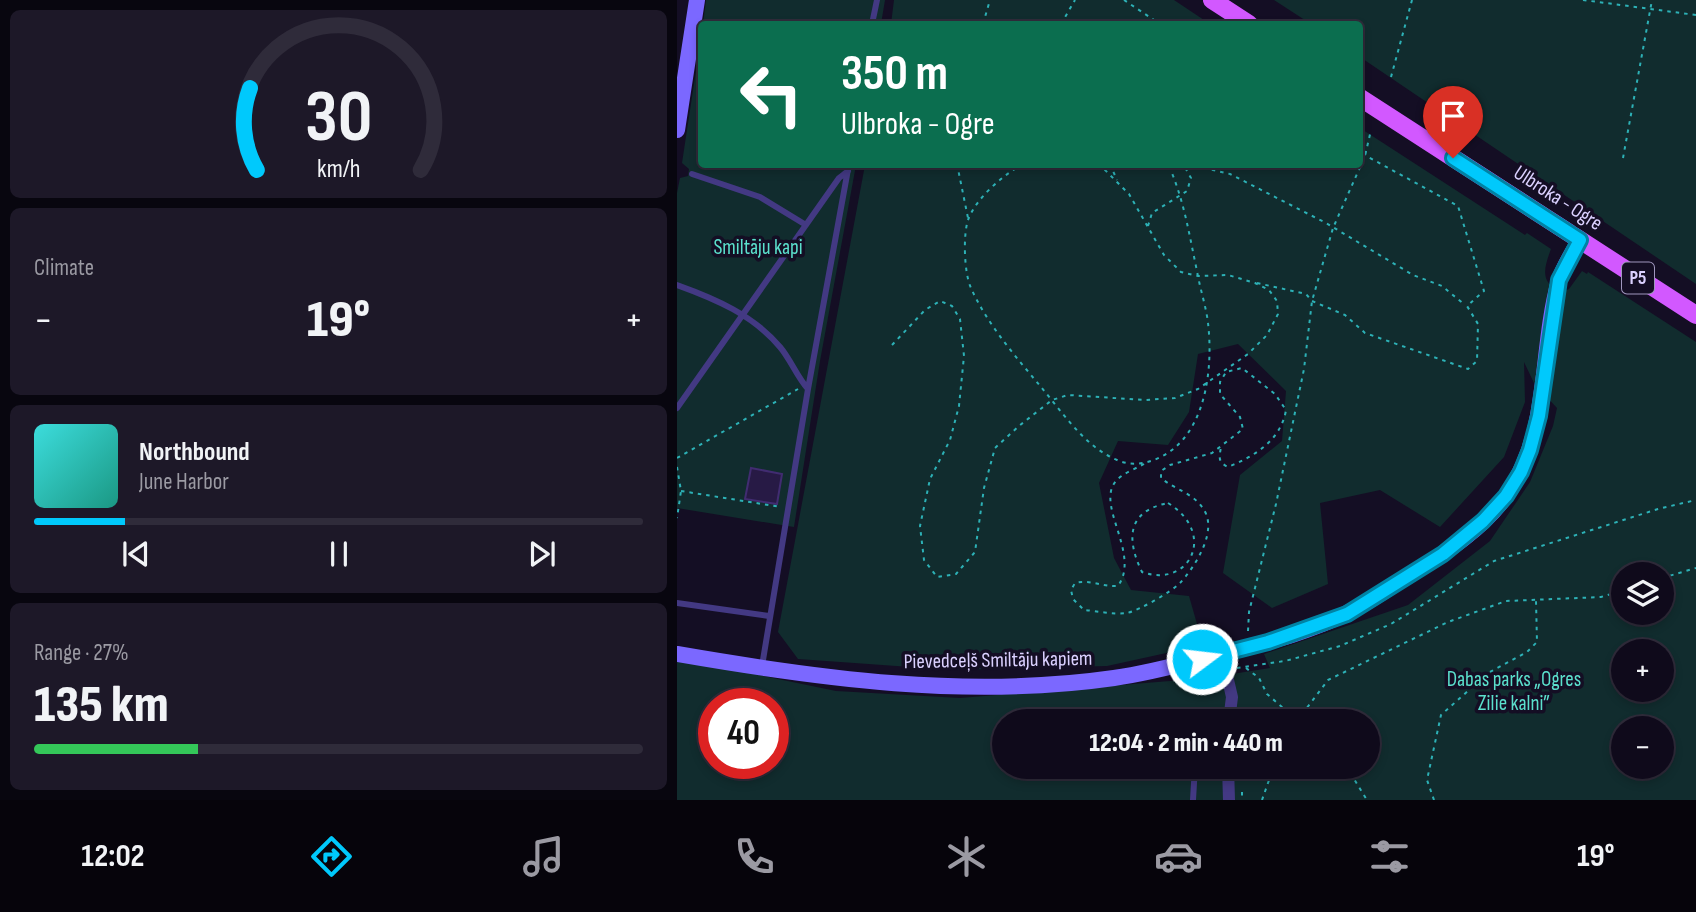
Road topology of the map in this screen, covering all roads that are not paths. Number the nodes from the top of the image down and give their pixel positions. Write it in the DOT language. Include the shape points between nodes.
graph roads {
  1 [pos="697,0"];
  2 [pos="877,0"];
  3 [pos="1212,0"];
  4 [pos="873,21"];
  5 [pos="1244,21"];
  6 [pos="1363,100"];
  7 [pos="677,130"];
  8 [pos="848,168"];
  9 [pos="692,174"];
  10 [pos="806,225"];
  11 [pos="1580,240"];
  12 [pos="677,285"];
  13 [pos="743,315"];
  14 [pos="1696,315"];
  15 [pos="806,387"];
  16 [pos="677,408"];
  17 [pos="677,603"];
  18 [pos="769,616"];
  19 [pos="677,654"];
  20 [pos="1222,654"];
  21 [pos="761,669"];
  22 [pos="1230,709"];
  23 [pos="1194,779"];
  24 [pos="1228,779"];
  25 [pos="1193,800"];
  26 [pos="1229,800"];
  1 -- 7 [label="street"];
  2 -- 4 [label="lane"];
  3 -- 5 [label="main road"];
  6 -- 11 [label="main road, Ulbroka - Ogre / P5"];
  8 -- 10 [label="lane"];
  8 -- 15 [label="lane"];
  9 -- 10 [label="lane" via="752,194"];
  10 -- 13 [label="lane"];
  11 -- 14 [label="main road, Ulbroka - Ogre / P5"];
  11 -- 20 [label="street, Pievedceļš Smiltāju kapiem" via="1559,280 1530,450 1506,496 1443,554 1347,614"];
  12 -- 13 [label="lane"];
  13 -- 15 [label="lane" via="781,348"];
  13 -- 16 [label="lane"];
  15 -- 18 [label="lane"];
  17 -- 18 [label="lane"];
  18 -- 21 [label="lane"];
  19 -- 21 [label="street, Pievedceļš Smiltāju kapiem"];
  20 -- 21 [label="street, Pievedceļš Smiltāju kapiem" via="1114,678 1045,684 913,685"];
  20 -- 22 [label="street"];
  23 -- 25 [label="lane"];
  24 -- 26 [label="street"];
}
